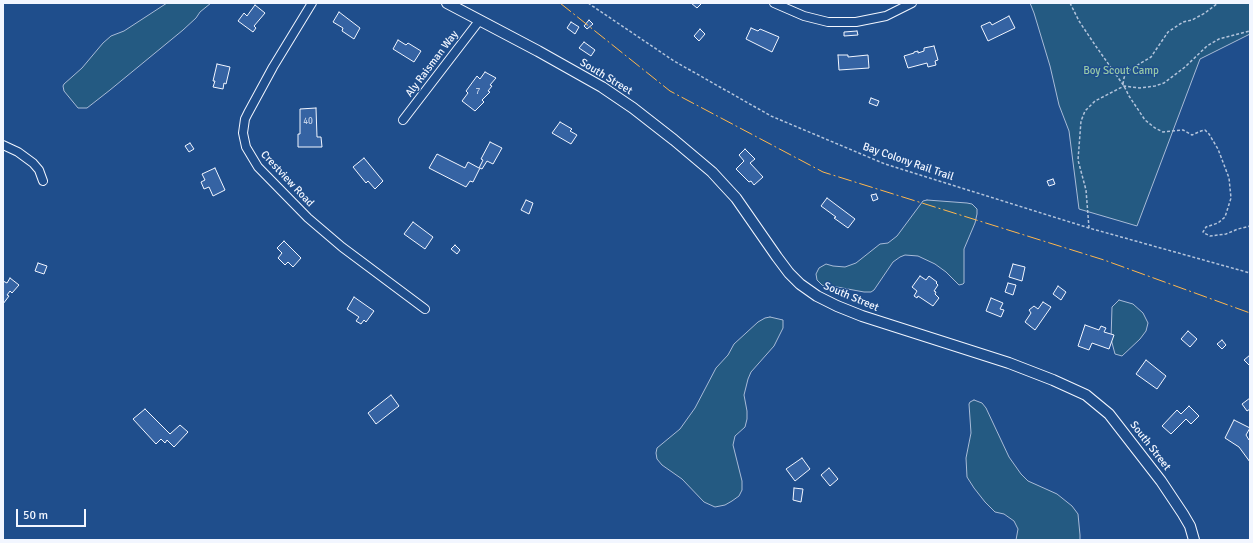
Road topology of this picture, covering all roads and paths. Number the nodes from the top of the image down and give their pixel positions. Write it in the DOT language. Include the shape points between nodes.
graph roads {
  1 [pos="312,3"];
  2 [pos="447,3"];
  3 [pos="588,3"];
  4 [pos="774,3"];
  5 [pos="912,3"];
  6 [pos="1070,3"];
  7 [pos="1218,3"];
  8 [pos="479,21"];
  9 [pos="1250,31"];
  10 [pos="1124,86"];
  11 [pos="402,120"];
  12 [pos="3,145"];
  13 [pos="43,181"];
  14 [pos="1250,226"];
  15 [pos="1089,228"];
  16 [pos="1250,273"];
  17 [pos="425,309"];
  18 [pos="1194,540"];
  1 -- 17 [label="street, Crestview Road" via="248,112 243,133 246,147 258,167 308,218 342,247"];
  2 -- 8 [label="street, South Street"];
  3 -- 15 [label="path, Bay Colony Rail Trail" via="674,61 771,116 885,164"];
  4 -- 5 [label="street" via="804,16 828,22 877,19"];
  6 -- 10 [label="path" via="1079,21"];
  7 -- 10 [label="path" via="1205,13 1183,22 1168,32 1151,57 1126,72"];
  8 -- 11 [label="street, Aly Raisman Way"];
  8 -- 18 [label="street, South Street" via="602,87 674,140 712,172 739,203 789,273 817,296 862,316 1009,363 1086,395 1109,414 1161,481 1190,526"];
  9 -- 10 [label="path" via="1225,37 1207,46 1185,68 1164,83 1140,88"];
  10 -- 14 [label="path" via="1140,113 1155,128 1163,132 1183,130 1192,135 1205,130 1218,149 1229,178 1231,198 1222,220 1206,227 1203,232 1210,236 1230,234"];
  10 -- 15 [label="path" via="1095,101 1085,110 1082,117 1078,160 1086,190"];
  12 -- 13 [label="street" via="33,163"];
  15 -- 16 [label="path, Bay Colony Rail Trail"];
}
